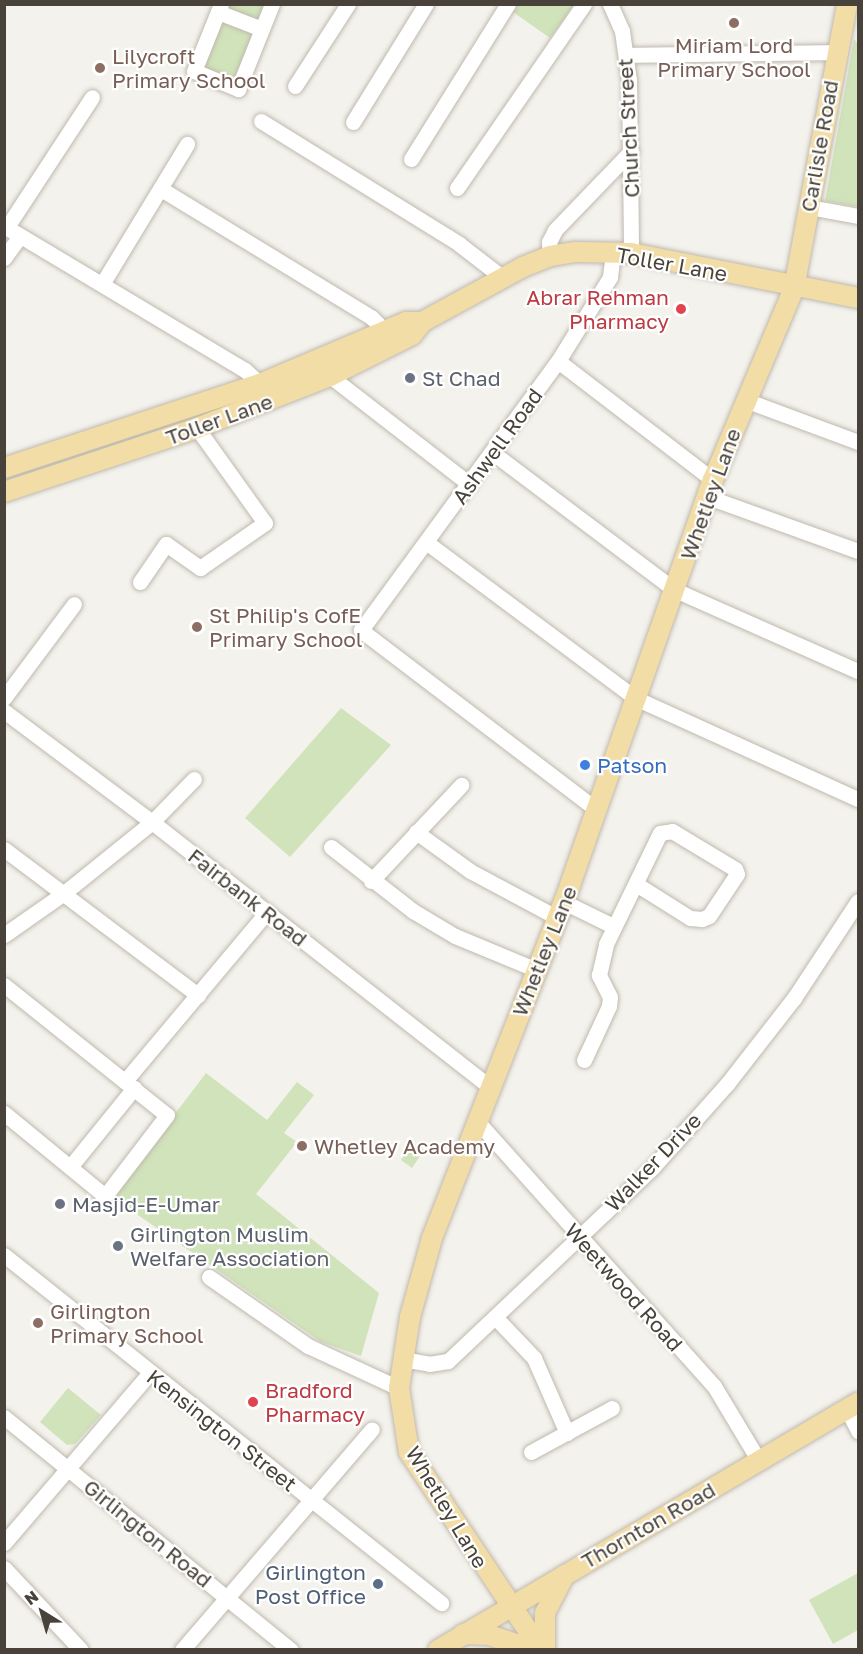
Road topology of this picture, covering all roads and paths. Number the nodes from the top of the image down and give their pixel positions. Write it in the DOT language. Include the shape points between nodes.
graph roads {
  1 [pos="272,4"];
  2 [pos="348,4"];
  3 [pos="426,4"];
  4 [pos="508,4"];
  5 [pos="584,4"];
  6 [pos="610,4"];
  7 [pos="847,4"];
  8 [pos="220,8"];
  9 [pos="262,29"];
  10 [pos="836,52"];
  11 [pos="626,55"];
  12 [pos="295,86"];
  13 [pos="92,97"];
  14 [pos="261,121"];
  15 [pos="353,122"];
  16 [pos="187,144"];
  17 [pos="631,151"];
  18 [pos="411,159"];
  19 [pos="458,188"];
  20 [pos="161,189"];
  21 [pos="808,207"];
  22 [pos="858,216"];
  23 [pos="5,227"];
  24 [pos="20,236"];
  25 [pos="622,253"];
  26 [pos="550,256"];
  27 [pos="4,258"];
  28 [pos="503,278"];
  29 [pos="102,284"];
  30 [pos="794,288"];
  31 [pos="858,298"];
  32 [pos="390,338"];
  33 [pos="558,361"];
  34 [pos="326,369"];
  35 [pos="260,384"];
  36 [pos="273,399"];
  37 [pos="745,400"];
  38 [pos="197,428"];
  39 [pos="858,442"];
  40 [pos="493,453"];
  41 [pos="4,468"];
  42 [pos="469,484"];
  43 [pos="711,489"];
  44 [pos="4,492"];
  45 [pos="426,542"];
  46 [pos="858,551"];
  47 [pos="140,582"];
  48 [pos="675,590"];
  49 [pos="74,604"];
  50 [pos="858,671"];
  51 [pos="4,698"];
  52 [pos="635,698"];
  53 [pos="4,711"];
  54 [pos="194,779"];
  55 [pos="461,785"];
  56 [pos="858,799"];
  57 [pos="597,810"];
  58 [pos="152,822"];
  59 [pos="416,832"];
  60 [pos="331,847"];
  61 [pos="4,849"];
  62 [pos="370,881"];
  63 [pos="636,884"];
  64 [pos="64,893"];
  65 [pos="858,901"];
  66 [pos="561,910"];
  67 [pos="267,912"];
  68 [pos="613,926"];
  69 [pos="4,935"];
  70 [pos="537,970"];
  71 [pos="4,985"];
  72 [pos="198,995"];
  73 [pos="584,1060"];
  74 [pos="129,1085"];
  75 [pos="489,1086"];
  76 [pos="4,1113"];
  77 [pos="477,1121"];
  78 [pos="70,1167"];
  79 [pos="579,1237"];
  80 [pos="4,1255"];
  81 [pos="209,1277"];
  82 [pos="495,1317"];
  83 [pos="402,1359"];
  84 [pos="149,1374"];
  85 [pos="399,1388"];
  86 [pos="853,1406"];
  87 [pos="612,1408"];
  88 [pos="4,1417"];
  89 [pos="372,1429"];
  90 [pos="858,1431"];
  91 [pos="567,1433"];
  92 [pos="531,1452"];
  93 [pos="759,1461"];
  94 [pos="67,1466"];
  95 [pos="313,1501"];
  96 [pos="4,1543"];
  97 [pos="4,1568"];
  98 [pos="567,1571"];
  99 [pos="228,1598"];
  100 [pos="441,1603"];
  101 [pos="509,1604"];
  102 [pos="463,1634"];
  103 [pos="81,1650"];
  104 [pos="182,1650"];
  105 [pos="291,1650"];
  106 [pos="438,1650"];
  107 [pos="534,1650"];
  108 [pos="543,1650"];
  1 -- 9 [label="street"];
  2 -- 12 [label="street"];
  3 -- 15 [label="street"];
  4 -- 18 [label="street"];
  5 -- 19 [label="street"];
  6 -- 11 [label="street, Church Street" via="622,31"];
  7 -- 10 [label="main road, Carlisle Road"];
  8 -- 9 [label="street"];
  8 -- 9 [label="street" via="194,71 238,89"];
  10 -- 11 [label="street"];
  10 -- 21 [label="main road, Carlisle Road"];
  11 -- 17 [label="street, Church Street"];
  13 -- 23 [label="street"];
  14 -- 28 [label="street" via="459,244"];
  16 -- 20 [label="street"];
  17 -- 25 [label="street, Church Street"];
  17 -- 26 [label="street" via="555,230 549,242"];
  20 -- 29 [label="street"];
  20 -- 32 [label="street" via="372,318"];
  21 -- 22 [label="street"];
  21 -- 30 [label="main road, Carlisle Road"];
  23 -- 24 [label="street"];
  24 -- 27 [label="street"];
  24 -- 29 [label="street"];
  25 -- 26 [label="main road, Toller Lane"];
  25 -- 30 [label="main road, Toller Lane"];
  25 -- 33 [label="street, Ashwell Road"];
  26 -- 28 [label="main road, Toller Lane"];
  28 -- 32 [label="main road, Toller Lane" via="422,322 412,335"];
  29 -- 35 [label="street" via="245,370"];
  30 -- 31 [label="main road, Toller Lane"];
  30 -- 37 [label="main road, Whetley Lane"];
  32 -- 34 [label="main road, Toller Lane"];
  33 -- 40 [label="street, Ashwell Road"];
  33 -- 43 [label="street"];
  34 -- 35 [label="main road, Toller Lane"];
  34 -- 36 [label="main road, Toller Lane"];
  34 -- 42 [label="street"];
  35 -- 36 [label="main road"];
  35 -- 41 [label="main road, Toller Lane"];
  36 -- 38 [label="main road, Toller Lane"];
  37 -- 39 [label="street"];
  37 -- 43 [label="main road, Whetley Lane"];
  38 -- 44 [label="main road, Toller Lane"];
  38 -- 47 [label="street" via="265,523 200,568 166,544"];
  40 -- 42 [label="street, Ashwell Road"];
  40 -- 48 [label="street"];
  42 -- 45 [label="street, Ashwell Road"];
  43 -- 46 [label="street"];
  43 -- 48 [label="main road, Whetley Lane"];
  45 -- 52 [label="street"];
  45 -- 57 [label="street, Ashwell Road" via="361,630"];
  48 -- 50 [label="street"];
  48 -- 52 [label="main road, Whetley Lane"];
  49 -- 51 [label="street"];
  52 -- 56 [label="street"];
  52 -- 57 [label="main road, Whetley Lane"];
  53 -- 58 [label="street, Fairbank Road"];
  54 -- 58 [label="street"];
  55 -- 59 [label="street"];
  57 -- 66 [label="main road, Whetley Lane"];
  58 -- 64 [label="street"];
  58 -- 67 [label="street, Fairbank Road"];
  59 -- 62 [label="street"];
  59 -- 66 [label="street" via="470,871"];
  60 -- 62 [label="street"];
  61 -- 64 [label="street"];
  62 -- 70 [label="street" via="455,936"];
  63 -- 63 [label="street" via="660,834 672,831 735,868 737,874 709,916 702,919 690,918"];
  63 -- 68 [label="street"];
  64 -- 69 [label="street"];
  64 -- 72 [label="street"];
  65 -- 79 [label="street, Walker Drive" via="794,998 727,1084 653,1167"];
  66 -- 68 [label="street"];
  66 -- 70 [label="main road, Whetley Lane"];
  67 -- 72 [label="street"];
  67 -- 75 [label="street, Fairbank Road"];
  68 -- 73 [label="street" via="599,975 610,997 609,1006"];
  70 -- 75 [label="main road, Whetley Lane"];
  71 -- 74 [label="street"];
  72 -- 74 [label="street"];
  74 -- 78 [label="street"];
  74 -- 78 [label="street" via="167,1115 105,1196"];
  75 -- 77 [label="main road, Whetley Lane"];
  76 -- 78 [label="street"];
  77 -- 79 [label="street, Weetwood Road"];
  77 -- 83 [label="main road, Whetley Lane" via="432,1238"];
  79 -- 82 [label="street, Walker Drive"];
  79 -- 93 [label="street, Weetwood Road" via="714,1386"];
  80 -- 84 [label="street, Kensington Street"];
  81 -- 85 [label="street" via="308,1346"];
  82 -- 83 [label="street, Walker Drive" via="448,1361 429,1364"];
  82 -- 91 [label="street" via="534,1358"];
  83 -- 85 [label="main road, Whetley Lane"];
  84 -- 94 [label="street"];
  84 -- 95 [label="street, Kensington Street"];
  85 -- 101 [label="main road, Whetley Lane" via="409,1452"];
  86 -- 90 [label="street"];
  86 -- 93 [label="main road, Thornton Road"];
  87 -- 91 [label="street"];
  88 -- 94 [label="street, Girlington Road"];
  89 -- 95 [label="street"];
  91 -- 92 [label="street"];
  93 -- 98 [label="main road, Thornton Road"];
  94 -- 96 [label="street"];
  94 -- 99 [label="street, Girlington Road"];
  95 -- 99 [label="street"];
  95 -- 100 [label="street, Kensington Street"];
  97 -- 103 [label="street"];
  98 -- 101 [label="main road, Thornton Road"];
  98 -- 108 [label="main road" via="544,1613"];
  99 -- 104 [label="street"];
  99 -- 105 [label="street, Girlington Road"];
  101 -- 102 [label="main road, Thornton Road"];
  101 -- 108 [label="main road, Whetley Lane"];
  102 -- 106 [label="main road, Thornton Road"];
  102 -- 107 [label="main road" via="489,1635"];
}
